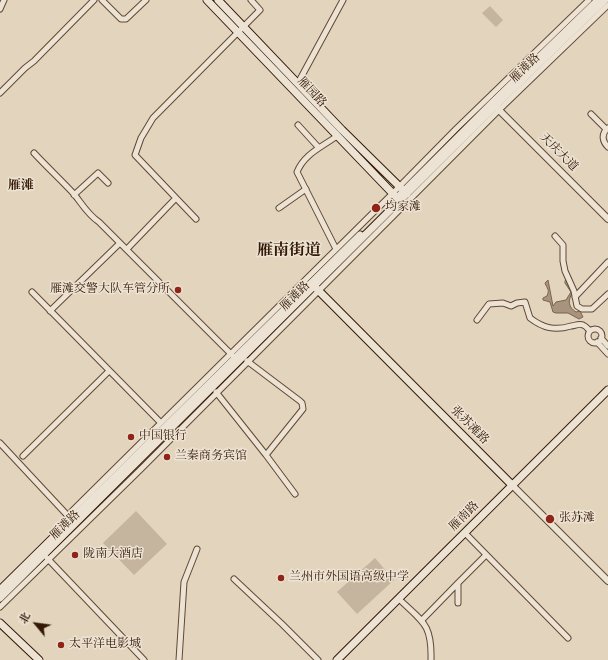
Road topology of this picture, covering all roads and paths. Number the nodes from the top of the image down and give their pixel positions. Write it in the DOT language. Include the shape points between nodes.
graph roads {
  1 [pos="4,0"];
  2 [pos="94,0"];
  3 [pos="102,0"];
  4 [pos="146,0"];
  5 [pos="207,0"];
  6 [pos="218,0"];
  7 [pos="251,0"];
  8 [pos="343,0"];
  9 [pos="589,0"];
  10 [pos="598,0"];
  11 [pos="605,0"];
  12 [pos="608,4"];
  13 [pos="0,9"];
  14 [pos="243,27"];
  15 [pos="238,33"];
  16 [pos="298,84"];
  17 [pos="0,93"];
  18 [pos="495,106"];
  19 [pos="591,114"];
  20 [pos="298,125"];
  21 [pos="607,128"];
  22 [pos="336,136"];
  23 [pos="608,147"];
  24 [pos="319,148"];
  25 [pos="34,154"];
  26 [pos="108,183"];
  27 [pos="306,189"];
  28 [pos="404,190"];
  29 [pos="74,195"];
  30 [pos="176,198"];
  31 [pos="398,200"];
  32 [pos="279,208"];
  33 [pos="196,219"];
  34 [pos="608,219"];
  35 [pos="556,236"];
  36 [pos="120,243"];
  37 [pos="127,249"];
  38 [pos="336,249"];
  39 [pos="608,262"];
  40 [pos="313,285"];
  41 [pos="32,292"];
  42 [pos="608,294"];
  43 [pos="575,297"];
  44 [pos="50,311"];
  45 [pos="477,320"];
  46 [pos="590,331"];
  47 [pos="599,340"];
  48 [pos="608,346"];
  49 [pos="608,354"];
  50 [pos="234,358"];
  51 [pos="247,361"];
  52 [pos="109,371"];
  53 [pos="608,390"];
  54 [pos="216,392"];
  55 [pos="172,416"];
  56 [pos="160,422"];
  57 [pos="0,443"];
  58 [pos="266,455"];
  59 [pos="23,456"];
  60 [pos="512,485"];
  61 [pos="295,494"];
  62 [pos="72,519"];
  63 [pos="465,533"];
  64 [pos="197,549"];
  65 [pos="486,555"];
  66 [pos="46,557"];
  67 [pos="234,580"];
  68 [pos="608,581"];
  69 [pos="458,583"];
  70 [pos="0,590"];
  71 [pos="0,598"];
  72 [pos="399,599"];
  73 [pos="458,603"];
  74 [pos="0,607"];
  75 [pos="422,620"];
  76 [pos="0,622"];
  77 [pos="568,638"];
  78 [pos="39,660"];
  79 [pos="144,660"];
  80 [pos="179,660"];
  81 [pos="318,660"];
  82 [pos="337,660"];
  83 [pos="431,660"];
  1 -- 13 [label="street"];
  2 -- 17 [label="street"];
  3 -- 4 [label="street" via="121,19 126,19"];
  5 -- 15 [label="main road, 雁园路"];
  6 -- 14 [label="main road, 雁园路"];
  7 -- 14 [label="street" via="260,10"];
  8 -- 16 [label="street"];
  9 -- 28 [label="street, 雁滩路" via="456,129"];
  10 -- 18 [label="main road, 雁滩路"];
  11 -- 18 [label="main road, 雁滩路"];
  12 -- 18 [label="street, 雁滩路"];
  14 -- 15 [label="street"];
  14 -- 16 [label="main road, 雁园路"];
  15 -- 22 [label="main road, 雁园路"];
  15 -- 30 [label="street" via="152,118 141,138 135,155"];
  16 -- 28 [label="main road, 雁园路"];
  18 -- 28 [label="main road, 雁滩路"];
  18 -- 31 [label="street, 雁滩路"];
  18 -- 34 [label="street, 天庆大道"];
  19 -- 21 [label="street"];
  20 -- 24 [label="street"];
  21 -- 23 [label="street" via="603,140"];
  22 -- 24 [label="street"];
  22 -- 31 [label="main road, 雁园路"];
  24 -- 27 [label="street" via="299,166 297,172"];
  25 -- 29 [label="street"];
  26 -- 29 [label="street" via="98,172"];
  27 -- 32 [label="street"];
  27 -- 38 [label="street"];
  28 -- 31 [label="main road, 雁滩路"];
  28 -- 31 [label="street, 雁滩路"];
  29 -- 36 [label="street" via="93,218"];
  30 -- 33 [label="street"];
  30 -- 37 [label="street"];
  31 -- 38 [label="street, 雁滩路"];
  31 -- 40 [label="main road, 雁滩路"];
  31 -- 40 [label="street, 雁滩路"];
  35 -- 43 [label="street" via="563,245 565,271"];
  36 -- 37 [label="street"];
  36 -- 44 [label="street"];
  37 -- 50 [label="street"];
  38 -- 40 [label="street, 雁滩路"];
  39 -- 43 [label="street"];
  40 -- 50 [label="main road, 雁滩路"];
  40 -- 51 [label="street, 雁滩路"];
  40 -- 60 [label="main road, 张苏滩路"];
  41 -- 44 [label="street"];
  42 -- 43 [label="street" via="592,310 577,306"];
  44 -- 52 [label="street"];
  45 -- 46 [label="street" via="489,304 503,303 511,306 525,302 530,318 542,326 561,329 580,324"];
  46 -- 47 [label="street" via="597,329 601,333"];
  46 -- 47 [label="street" via="590,341"];
  47 -- 48 [label="street"];
  47 -- 49 [label="street"];
  50 -- 55 [label="main road, 雁滩路"];
  50 -- 62 [label="main road, 雁滩路"];
  51 -- 54 [label="street, 雁滩路"];
  51 -- 58 [label="street" via="300,401 303,406"];
  52 -- 56 [label="street"];
  52 -- 59 [label="street"];
  53 -- 60 [label="main road, 雁南路"];
  54 -- 58 [label="street"];
  54 -- 66 [label="street, 雁滩路" via="142,468"];
  55 -- 56 [label="street, 雁滩路"];
  55 -- 62 [label="main road, 雁滩路"];
  56 -- 62 [label="street, 雁滩路"];
  57 -- 62 [label="street"];
  58 -- 61 [label="street"];
  60 -- 63 [label="main road, 雁南路"];
  60 -- 68 [label="street, 张苏滩路"];
  62 -- 66 [label="main road, 雁滩路"];
  62 -- 70 [label="main road, 雁滩路"];
  63 -- 65 [label="street"];
  63 -- 72 [label="main road, 雁南路"];
  64 -- 80 [label="street" via="184,582"];
  65 -- 69 [label="street"];
  65 -- 77 [label="street"];
  66 -- 71 [label="main road, 雁滩路"];
  66 -- 74 [label="street, 雁滩路"];
  66 -- 79 [label="street"];
  67 -- 81 [label="street"];
  69 -- 73 [label="street"];
  69 -- 75 [label="street"];
  72 -- 75 [label="street"];
  72 -- 82 [label="main road, 雁南路"];
  75 -- 83 [label="street" via="430,633"];
  76 -- 78 [label="main road"];
}
